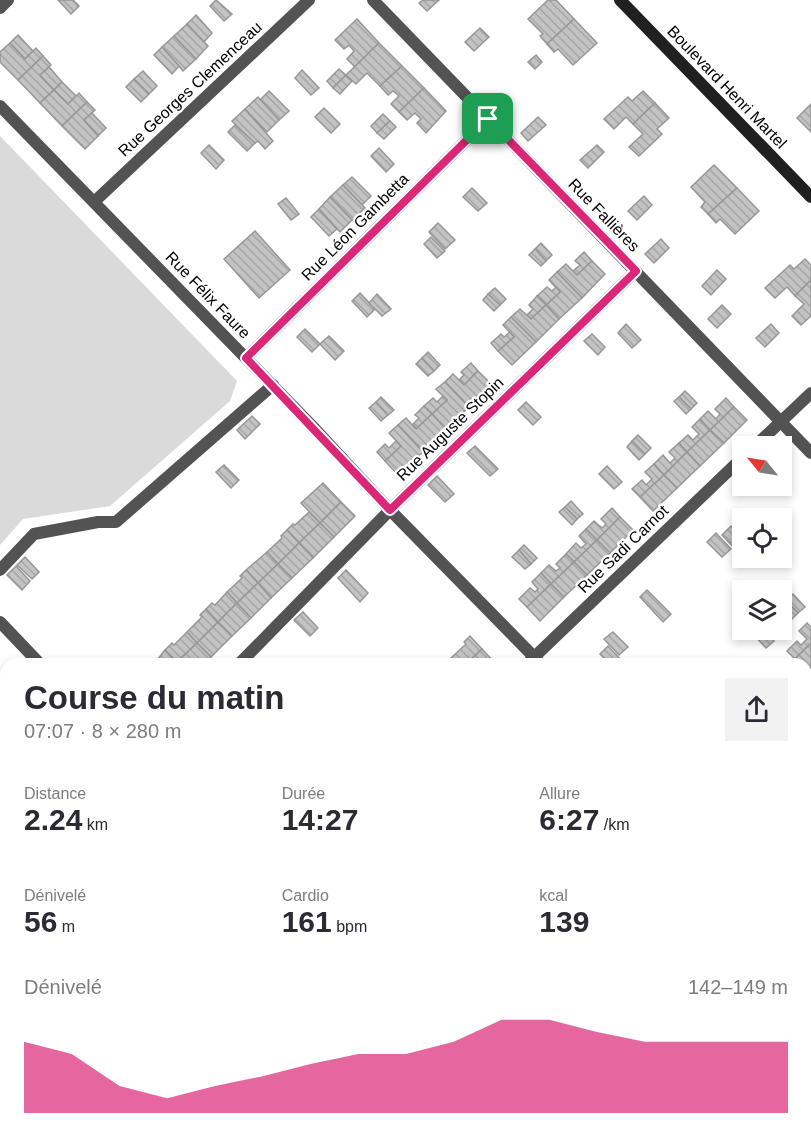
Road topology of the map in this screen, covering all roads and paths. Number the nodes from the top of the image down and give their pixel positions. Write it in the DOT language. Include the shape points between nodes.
graph roads {
  1 [pos="8,0"];
  2 [pos="309,0"];
  3 [pos="373,0"];
  4 [pos="620,0"];
  5 [pos="0,8"];
  6 [pos="0,106"];
  7 [pos="488,119"];
  8 [pos="811,197"];
  9 [pos="94,202"];
  10 [pos="636,271"];
  11 [pos="246,358"];
  12 [pos="273,386"];
  13 [pos="811,393"];
  14 [pos="780,422"];
  15 [pos="765,436"];
  16 [pos="811,453"];
  17 [pos="732,468"];
  18 [pos="390,510"];
  19 [pos="0,570"];
  20 [pos="0,622"];
  21 [pos="34,658"];
  22 [pos="245,658"];
  23 [pos="530,658"];
  24 [pos="538,658"];
  1 -- 5 [label="street"];
  2 -- 9 [label="street, Rue Georges Clemenceau"];
  3 -- 7 [label="street, Rue Fallières"];
  4 -- 8 [label="street, Boulevard Henri Martel"];
  6 -- 9 [label="street, Rue Félix Faure"];
  7 -- 10 [label="street, Rue Fallières"];
  7 -- 11 [label="street, Rue Léon Gambetta"];
  9 -- 11 [label="street, Rue Félix Faure"];
  10 -- 14 [label="street, Rue Fallières"];
  10 -- 18 [label="street, Rue Auguste Stopin"];
  11 -- 12 [label="street, Rue Félix Faure"];
  12 -- 18 [label="street, Rue Félix Faure"];
  12 -- 19 [label="street" via="116,522 34,534"];
  13 -- 14 [label="street"];
  14 -- 15 [label="street"];
  14 -- 16 [label="street, Rue Fallières"];
  17 -- 24 [label="street, Rue Sadi Carnot"];
  18 -- 22 [label="street, Rue Auguste Stopin"];
  18 -- 23 [label="street, Rue Félix Faure"];
  20 -- 21 [label="street"];
}
